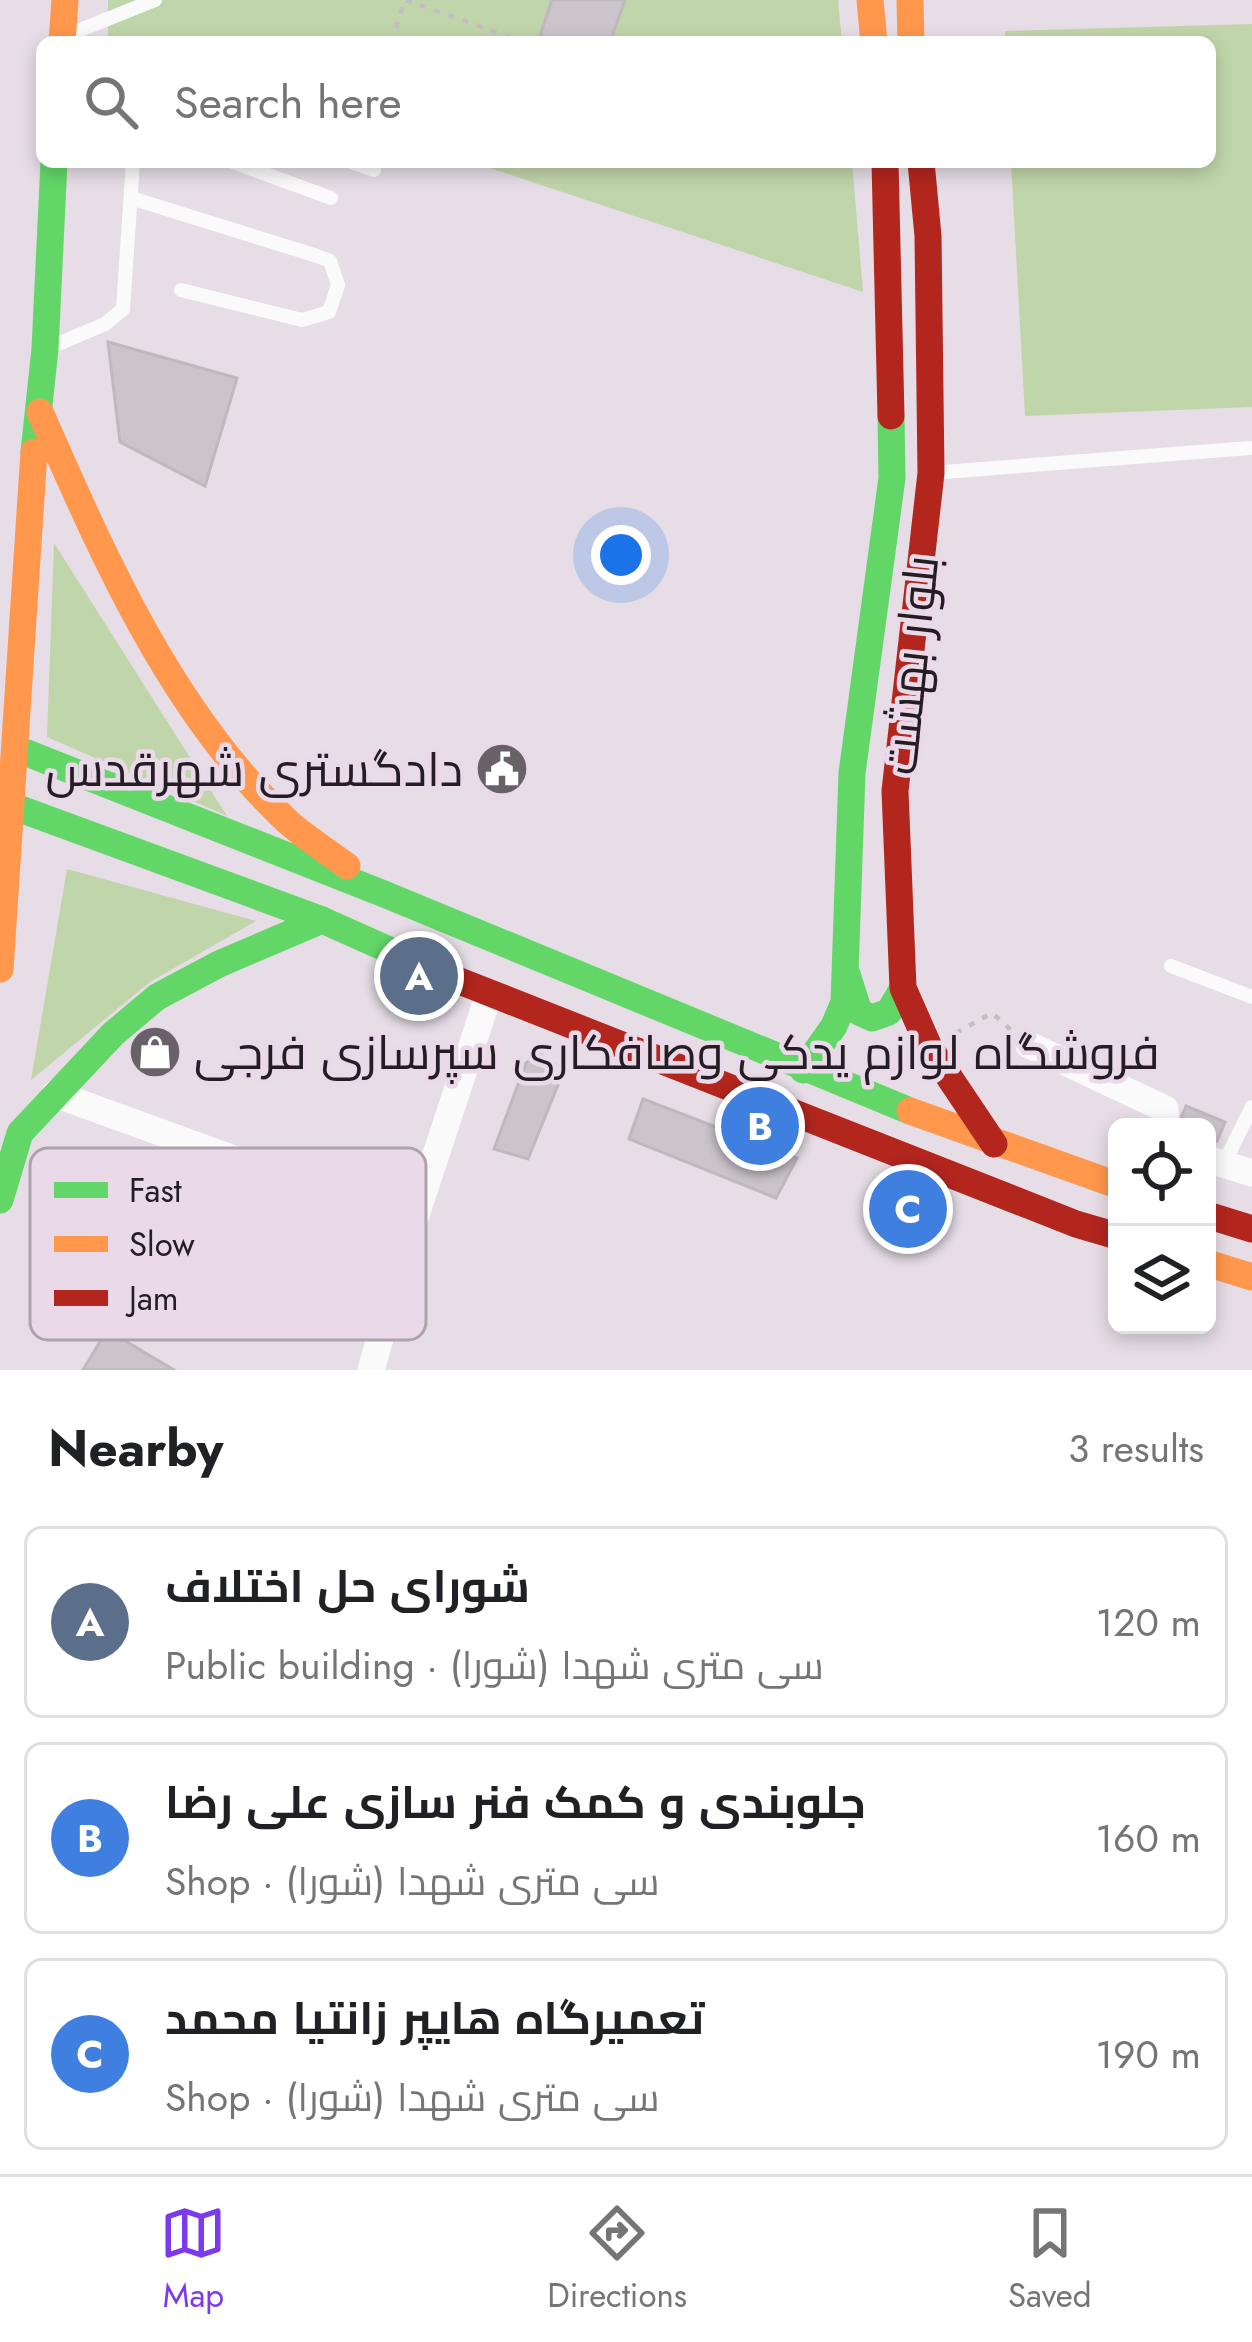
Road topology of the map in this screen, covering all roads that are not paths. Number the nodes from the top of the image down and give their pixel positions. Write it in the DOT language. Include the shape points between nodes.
graph roads {
  1 [pos="65,0"];
  2 [pos="155,0"];
  3 [pos="870,0"];
  4 [pos="910,0"];
  5 [pos="72,36"];
  6 [pos="76,36"];
  7 [pos="873,36"];
  8 [pos="911,36"];
  9 [pos="54,168"];
  10 [pos="133,168"];
  11 [pos="249,168"];
  12 [pos="368,168"];
  13 [pos="885,168"];
  14 [pos="922,168"];
  15 [pos="374,170"];
  16 [pos="131,197"];
  17 [pos="331,198"];
  18 [pos="182,290"];
  19 [pos="45,350"];
  20 [pos="38,406"];
  21 [pos="1250,448"];
  22 [pos="892,478"];
  23 [pos="930,480"];
  24 [pos="16,749"];
  25 [pos="12,806"];
  26 [pos="384,894"];
  27 [pos="322,920"];
  28 [pos="507,948"];
  29 [pos="1171,966"];
  30 [pos="0,969"];
  31 [pos="847,974"];
  32 [pos="903,988"];
  33 [pos="489,994"];
  34 [pos="1252,997"];
  35 [pos="1029,1045"];
  36 [pos="803,1070"];
  37 [pos="55,1094"];
  38 [pos="1252,1107"];
  39 [pos="1166,1118"];
  40 [pos="994,1144"];
  41 [pos="204,1148"];
  42 [pos="1216,1160"];
  43 [pos="1216,1161"];
  44 [pos="1252,1173"];
  45 [pos="1108,1182"];
  46 [pos="426,1185"];
  47 [pos="0,1200"];
  48 [pos="1216,1218"];
  49 [pos="1252,1229"];
  50 [pos="1108,1233"];
  51 [pos="1216,1266"];
  52 [pos="1252,1277"];
  53 [pos="380,1340"];
  54 [pos="371,1370"];
  1 -- 5 [label="main road"];
  2 -- 6 [label="lane"];
  3 -- 7 [label="main road"];
  4 -- 8 [label="main road"];
  9 -- 19 [label="main road"];
  10 -- 16 [label="lane"];
  11 -- 17 [label="lane"];
  12 -- 15 [label="lane"];
  13 -- 22 [label="main road, بلوار بهشت"];
  14 -- 23 [label="main road, بلوار بهشت"];
  16 -- 18 [label="lane" via="329,261 338,285 329,312 302,320"];
  16 -- 19 [label="lane" via="123,309"];
  19 -- 20 [label="main road"];
  20 -- 24 [label="main road"];
  20 -- 26 [label="main road" via="119,589 212,733 284,819"];
  21 -- 23 [label="lane"];
  22 -- 23 [label="main road"];
  22 -- 31 [label="main road, بلوار بهشت" via="852,773"];
  23 -- 32 [label="main road, بلوار بهشت" via="896,791"];
  24 -- 25 [label="main road"];
  24 -- 26 [label="main road"];
  25 -- 27 [label="main road"];
  25 -- 30 [label="main road"];
  26 -- 28 [label="main road"];
  27 -- 33 [label="main road"];
  27 -- 37 [label="main road" via="157,998"];
  28 -- 33 [label="main road"];
  28 -- 36 [label="main road"];
  29 -- 34 [label="lane"];
  31 -- 32 [label="main road" via="859,1012 872,1018 889,1012"];
  31 -- 36 [label="main road, بلوار بهشت" via="834,1026"];
  32 -- 40 [label="main road, بلوار بهشت" via="929,1047"];
  33 -- 46 [label="street"];
  33 -- 50 [label="main road"];
  35 -- 39 [label="street" via="1165,1109"];
  36 -- 40 [label="main road"];
  37 -- 41 [label="street"];
  37 -- 47 [label="main road" via="20,1132"];
  38 -- 42 [label="lane"];
  40 -- 45 [label="main road"];
  43 -- 44 [label="street"];
  48 -- 49 [label="main road"];
  51 -- 52 [label="main road"];
  53 -- 54 [label="street"];
}
